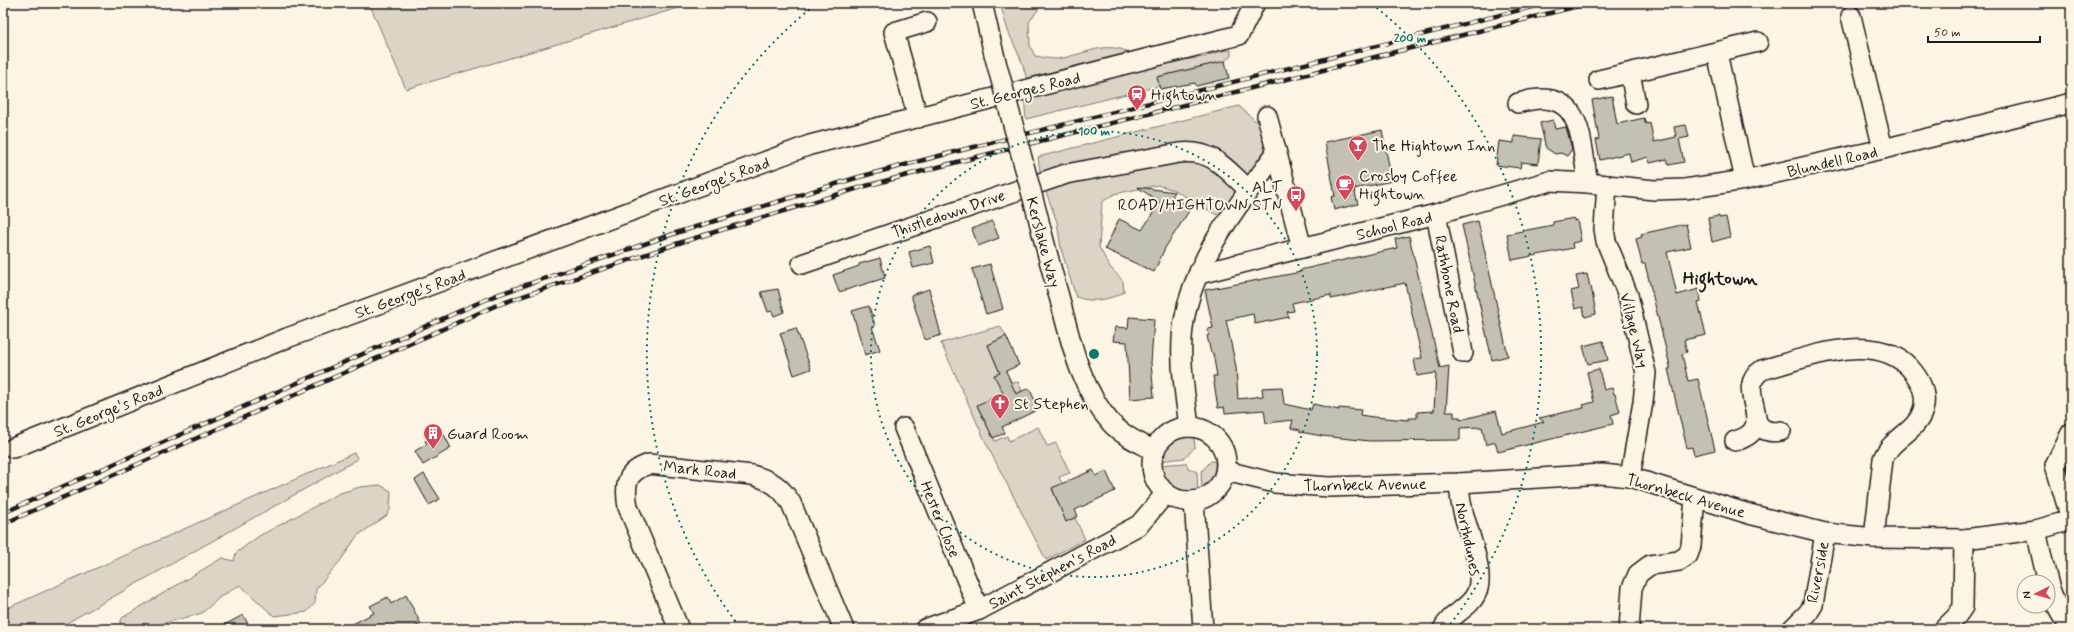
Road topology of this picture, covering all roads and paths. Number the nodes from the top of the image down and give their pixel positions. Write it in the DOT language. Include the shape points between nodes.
graph roads {
  1 [pos="982,3"];
  2 [pos="1255,3"];
  3 [pos="1851,16"];
  4 [pos="927,22"];
  5 [pos="1758,42"];
  6 [pos="1717,53"];
  7 [pos="1630,73"];
  8 [pos="1599,80"];
  9 [pos="1518,103"];
  10 [pos="2071,103"];
  11 [pos="1636,104"];
  12 [pos="1267,116"];
  13 [pos="918,118"];
  14 [pos="810,146"];
  15 [pos="1883,149"];
  16 [pos="1276,153"];
  17 [pos="1745,180"];
  18 [pos="1598,184"];
  19 [pos="1249,190"];
  20 [pos="1436,214"];
  21 [pos="1302,248"];
  22 [pos="802,264"];
  23 [pos="1199,274"];
  24 [pos="1463,353"];
  25 [pos="1756,419"];
  26 [pos="1189,427"];
  27 [pos="904,428"];
  28 [pos="1781,431"];
  29 [pos="2071,433"];
  30 [pos="1735,441"];
  31 [pos="13,448"];
  32 [pos="1155,451"];
  33 [pos="1226,471"];
  34 [pos="1630,477"];
  35 [pos="1459,483"];
  36 [pos="1166,493"];
  37 [pos="1695,498"];
  38 [pos="1194,501"];
  39 [pos="2071,519"];
  40 [pos="2036,530"];
  41 [pos="1826,533"];
  42 [pos="1874,538"];
  43 [pos="1964,539"];
  44 [pos="979,610"];
  45 [pos="2071,626"];
  46 [pos="679,629"];
  47 [pos="844,629"];
  48 [pos="925,629"];
  49 [pos="1203,629"];
  50 [pos="1443,629"];
  51 [pos="1629,629"];
  52 [pos="1792,629"];
  53 [pos="1944,629"];
  1 -- 32 [label="street, Kerslake Way, bridge" via="1078,366 1093,397 1112,423 1130,438"];
  2 -- 13 [label="street, St. Georges Road" via="1239,35"];
  3 -- 15 [label="street"];
  4 -- 13 [label="street" via="894,32"];
  5 -- 6 [label="street"];
  6 -- 7 [label="street"];
  6 -- 17 [label="street"];
  7 -- 8 [label="street"];
  7 -- 11 [label="street"];
  9 -- 18 [label="street, Village Way" via="1540,99 1562,104 1570,110"];
  10 -- 15 [label="street, Blundell Road"];
  12 -- 16 [label="street"];
  13 -- 14 [label="street, St. Georges Road"];
  14 -- 31 [label="street, St. George's Road" via="287,338"];
  15 -- 17 [label="street, Blundell Road"];
  16 -- 19 [label="street"];
  16 -- 21 [label="street"];
  17 -- 18 [label="street, Blundell Road" via="1662,190"];
  18 -- 20 [label="street, School Road" via="1550,181"];
  18 -- 34 [label="street, Village Way" via="1606,241 1628,295 1646,372"];
  19 -- 22 [label="street, Thistledown Drive" via="1208,155 1194,152 1179,153 1066,174"];
  19 -- 23 [label="street" via="1208,250"];
  20 -- 21 [label="street, School Road"];
  20 -- 24 [label="street, Rathbone Road"];
  21 -- 23 [label="street, School Road"];
  23 -- 26 [label="street" via="1184,321 1183,381"];
  25 -- 28 [label="street" via="1764,430"];
  25 -- 30 [label="street" via="1756,427 1752,433"];
  25 -- 42 [label="street" via="1751,389 1756,374 1762,370 1849,348 1869,348 1899,359 1913,371 1923,389 1925,402 1916,425 1884,455"];
  26 -- 32 [label="street" via="1168,434"];
  26 -- 33 [label="street" via="1205,431 1218,440 1225,454"];
  27 -- 44 [label="street, Hester Close"];
  29 -- 39 [label="street" via="2055,465"];
  32 -- 36 [label="street" via="1152,463 1154,474"];
  33 -- 35 [label="street, Thornbeck Avenue" via="1304,486"];
  33 -- 38 [label="street" via="1215,492"];
  34 -- 35 [label="street, Thornbeck Avenue" via="1602,474"];
  34 -- 37 [label="street, Thornbeck Avenue"];
  35 -- 50 [label="street, Northdunes" via="1462,507 1479,576 1477,593"];
  36 -- 38 [label="street" via="1179,500"];
  36 -- 44 [label="street, Saint Stephen's Road" via="1139,525"];
  37 -- 41 [label="street, Thornbeck Avenue"];
  37 -- 51 [label="street" via="1688,554 1679,560 1650,565 1638,574 1632,588"];
  38 -- 49 [label="street"];
  39 -- 40 [label="street, Thornbeck Avenue"];
  40 -- 43 [label="street, Thornbeck Avenue"];
  40 -- 45 [label="street" via="2053,595 2060,614"];
  41 -- 42 [label="street, Thornbeck Avenue"];
  41 -- 52 [label="street, Riverside" via="1813,605"];
  42 -- 43 [label="street, Thornbeck Avenue"];
  43 -- 53 [label="street" via="1963,607"];
  44 -- 48 [label="street, Saint Stephen's Road"];
  46 -- 47 [label="street, Mark Road" via="628,506 625,490 636,469 649,464 752,475 767,479 782,489 791,503"];
}
